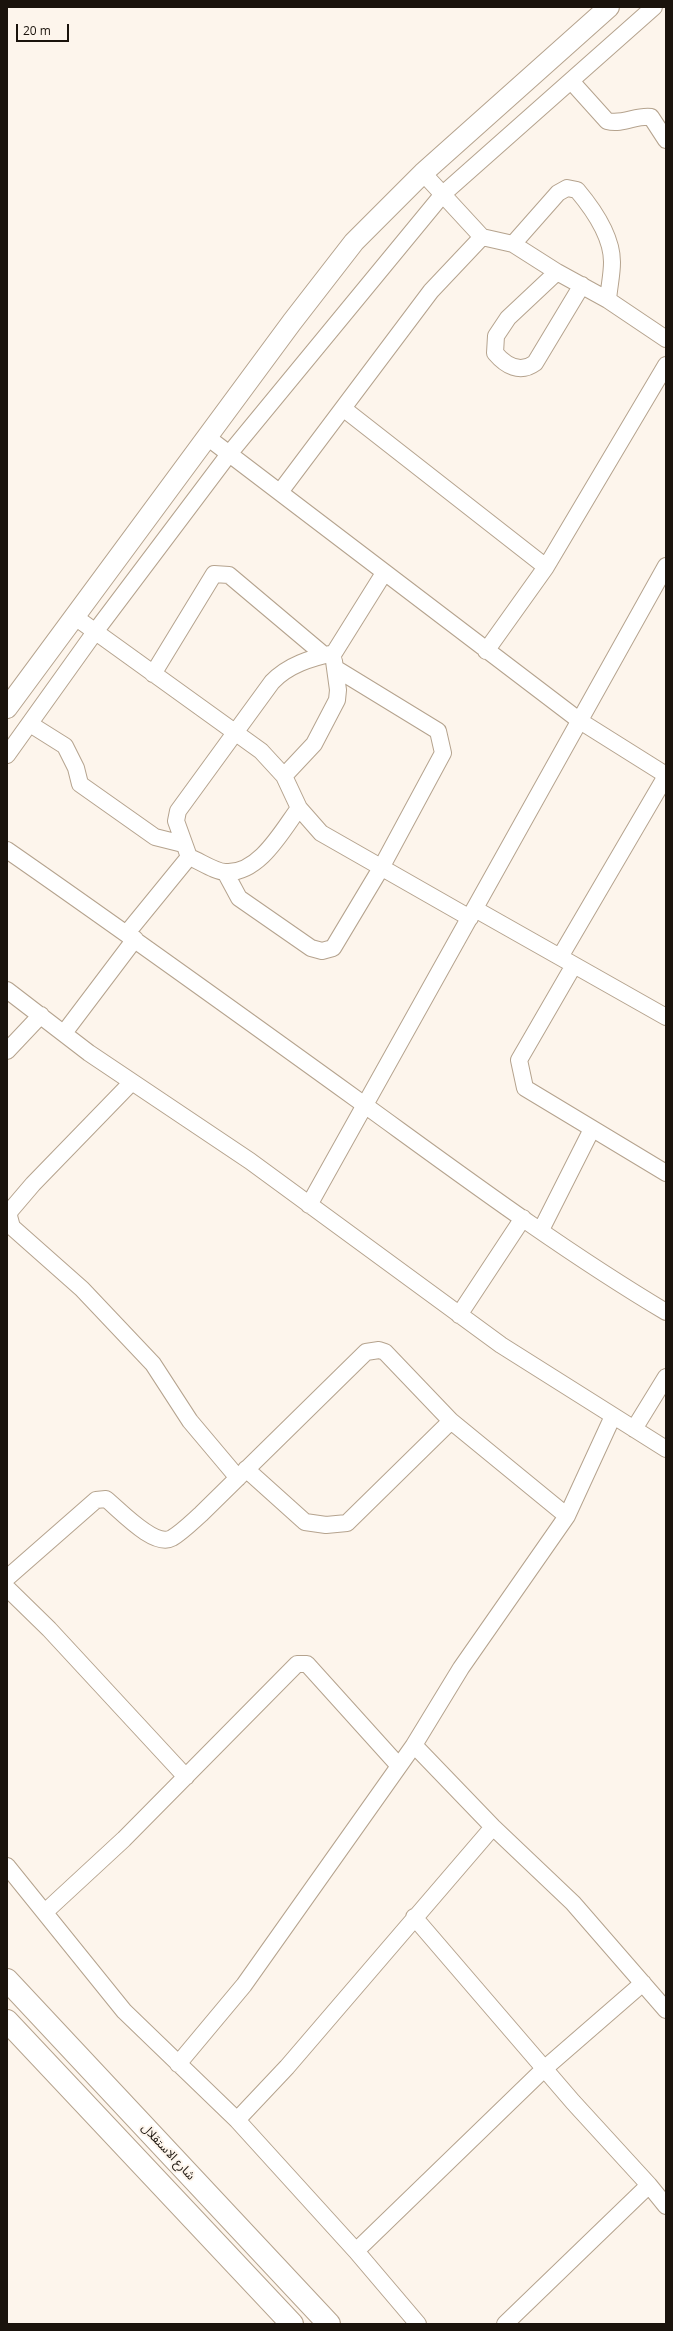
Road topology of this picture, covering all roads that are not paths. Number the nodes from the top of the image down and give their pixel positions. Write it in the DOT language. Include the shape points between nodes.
graph roads {
  1 [pos="609,7"];
  2 [pos="654,7"];
  3 [pos="571,81"];
  4 [pos="666,140"];
  5 [pos="423,173"];
  6 [pos="443,194"];
  7 [pos="482,237"];
  8 [pos="513,244"];
  9 [pos="557,272"];
  10 [pos="582,286"];
  11 [pos="608,300"];
  12 [pos="666,339"];
  13 [pos="666,365"];
  14 [pos="344,409"];
  15 [pos="207,437"];
  16 [pos="229,454"];
  17 [pos="280,492"];
  18 [pos="666,566"];
  19 [pos="546,567"];
  20 [pos="384,573"];
  21 [pos="75,618"];
  22 [pos="95,632"];
  23 [pos="486,651"];
  24 [pos="331,659"];
  25 [pos="153,674"];
  26 [pos="7,708"];
  27 [pos="580,721"];
  28 [pos="30,724"];
  29 [pos="236,733"];
  30 [pos="7,755"];
  31 [pos="284,776"];
  32 [pos="666,776"];
  33 [pos="299,808"];
  34 [pos="7,850"];
  35 [pos="186,850"];
  36 [pos="382,868"];
  37 [pos="225,872"];
  38 [pos="472,914"];
  39 [pos="131,936"];
  40 [pos="560,957"];
  41 [pos="574,965"];
  42 [pos="7,990"];
  43 [pos="41,1015"];
  44 [pos="666,1017"];
  45 [pos="64,1033"];
  46 [pos="7,1051"];
  47 [pos="132,1082"];
  48 [pos="365,1105"];
  49 [pos="592,1129"];
  50 [pos="666,1173"];
  51 [pos="309,1205"];
  52 [pos="523,1218"];
  53 [pos="541,1230"];
  54 [pos="666,1312"];
  55 [pos="459,1315"];
  56 [pos="666,1377"];
  57 [pos="613,1416"];
  58 [pos="451,1421"];
  59 [pos="634,1429"];
  60 [pos="666,1449"];
  61 [pos="242,1473"];
  62 [pos="567,1516"];
  63 [pos="7,1578"];
  64 [pos="7,1588"];
  65 [pos="414,1745"];
  66 [pos="399,1766"];
  67 [pos="186,1777"];
  68 [pos="493,1827"];
  69 [pos="7,1866"];
  70 [pos="45,1912"];
  71 [pos="414,1916"];
  72 [pos="7,1980"];
  73 [pos="643,1983"];
  74 [pos="666,2010"];
  75 [pos="7,2021"];
  76 [pos="178,2064"];
  77 [pos="544,2069"];
  78 [pos="237,2120"];
  79 [pos="649,2185"];
  80 [pos="666,2206"];
  81 [pos="356,2251"];
  82 [pos="292,2324"];
  83 [pos="329,2324"];
  84 [pos="418,2324"];
  85 [pos="505,2324"];
  1 -- 5 [label="street"];
  2 -- 3 [label="street"];
  3 -- 4 [label="street" via="608,121 616,123 643,116 651,117 658,124"];
  3 -- 6 [label="street"];
  5 -- 6 [label="street"];
  5 -- 15 [label="street" via="354,242"];
  6 -- 7 [label="street"];
  6 -- 16 [label="street"];
  7 -- 8 [label="street"];
  7 -- 14 [label="street" via="431,291"];
  8 -- 9 [label="street"];
  8 -- 11 [label="street" via="558,193 568,188 577,190 607,238 612,261"];
  9 -- 10 [label="street"];
  9 -- 10 [label="street" via="508,318 496,336 495,353 503,362 516,369 528,368 535,363"];
  10 -- 11 [label="street"];
  11 -- 12 [label="street"];
  13 -- 19 [label="street"];
  14 -- 17 [label="street"];
  14 -- 19 [label="street"];
  15 -- 16 [label="street"];
  15 -- 21 [label="street"];
  16 -- 17 [label="street"];
  16 -- 22 [label="street"];
  17 -- 20 [label="street"];
  18 -- 27 [label="street"];
  19 -- 23 [label="street"];
  20 -- 23 [label="street"];
  20 -- 24 [label="street"];
  21 -- 22 [label="street"];
  21 -- 26 [label="street"];
  22 -- 25 [label="street"];
  22 -- 28 [label="street"];
  23 -- 27 [label="street"];
  24 -- 25 [label="street" via="229,575 214,574"];
  24 -- 29 [label="street" via="313,658 280,674"];
  24 -- 31 [label="street" via="338,690 337,700 314,744"];
  24 -- 36 [label="street" via="438,731 444,753"];
  25 -- 29 [label="street"];
  27 -- 32 [label="street"];
  27 -- 38 [label="street"];
  28 -- 30 [label="street"];
  28 -- 35 [label="street" via="65,746 76,768 80,784 154,837"];
  29 -- 31 [label="street" via="261,751"];
  29 -- 35 [label="street" via="178,811 176,821"];
  31 -- 33 [label="street"];
  32 -- 40 [label="street"];
  33 -- 36 [label="street" via="321,833"];
  33 -- 37 [label="street" via="265,854 243,870"];
  34 -- 39 [label="street"];
  35 -- 37 [label="street"];
  35 -- 39 [label="street"];
  36 -- 37 [label="street" via="333,948 322,951 311,948 239,898"];
  36 -- 38 [label="street"];
  38 -- 40 [label="street"];
  38 -- 48 [label="street"];
  39 -- 45 [label="street"];
  39 -- 48 [label="street"];
  40 -- 41 [label="street"];
  41 -- 44 [label="street"];
  41 -- 49 [label="street" via="519,1060 525,1088"];
  42 -- 43 [label="street"];
  43 -- 45 [label="street"];
  43 -- 46 [label="street"];
  45 -- 47 [label="street"];
  47 -- 51 [label="street"];
  47 -- 61 [label="street" via="33,1184 10,1211 10,1222 12,1227 82,1289 153,1364 190,1421"];
  48 -- 51 [label="street"];
  48 -- 52 [label="street"];
  49 -- 50 [label="street"];
  49 -- 53 [label="street"];
  51 -- 55 [label="street"];
  52 -- 53 [label="street"];
  52 -- 55 [label="street"];
  53 -- 54 [label="street"];
  55 -- 57 [label="street"];
  56 -- 59 [label="street"];
  57 -- 59 [label="street"];
  57 -- 62 [label="street"];
  58 -- 61 [label="street" via="347,1523 326,1525 305,1522"];
  58 -- 61 [label="street" via="385,1352 373,1350 366,1352"];
  58 -- 62 [label="street"];
  59 -- 60 [label="street"];
  61 -- 63 [label="street" via="201,1514 172,1538 164,1540 148,1534 106,1499 96,1500"];
  62 -- 65 [label="street" via="461,1668"];
  64 -- 67 [label="street"];
  65 -- 66 [label="street"];
  65 -- 68 [label="street"];
  66 -- 67 [label="street" via="307,1664 302,1662 297,1664"];
  66 -- 76 [label="street" via="244,1985"];
  67 -- 70 [label="street"];
  68 -- 71 [label="street"];
  68 -- 73 [label="street" via="573,1903"];
  69 -- 70 [label="street"];
  70 -- 76 [label="street" via="124,2011"];
  71 -- 77 [label="street"];
  71 -- 78 [label="street" via="297,2056"];
  72 -- 83 [label="main road, شارع الاستقلال"];
  73 -- 74 [label="street"];
  73 -- 77 [label="street"];
  75 -- 82 [label="main road"];
  76 -- 78 [label="street"];
  77 -- 79 [label="street"];
  77 -- 81 [label="street"];
  78 -- 81 [label="street"];
  79 -- 80 [label="street"];
  79 -- 85 [label="street"];
  81 -- 84 [label="street"];
}
